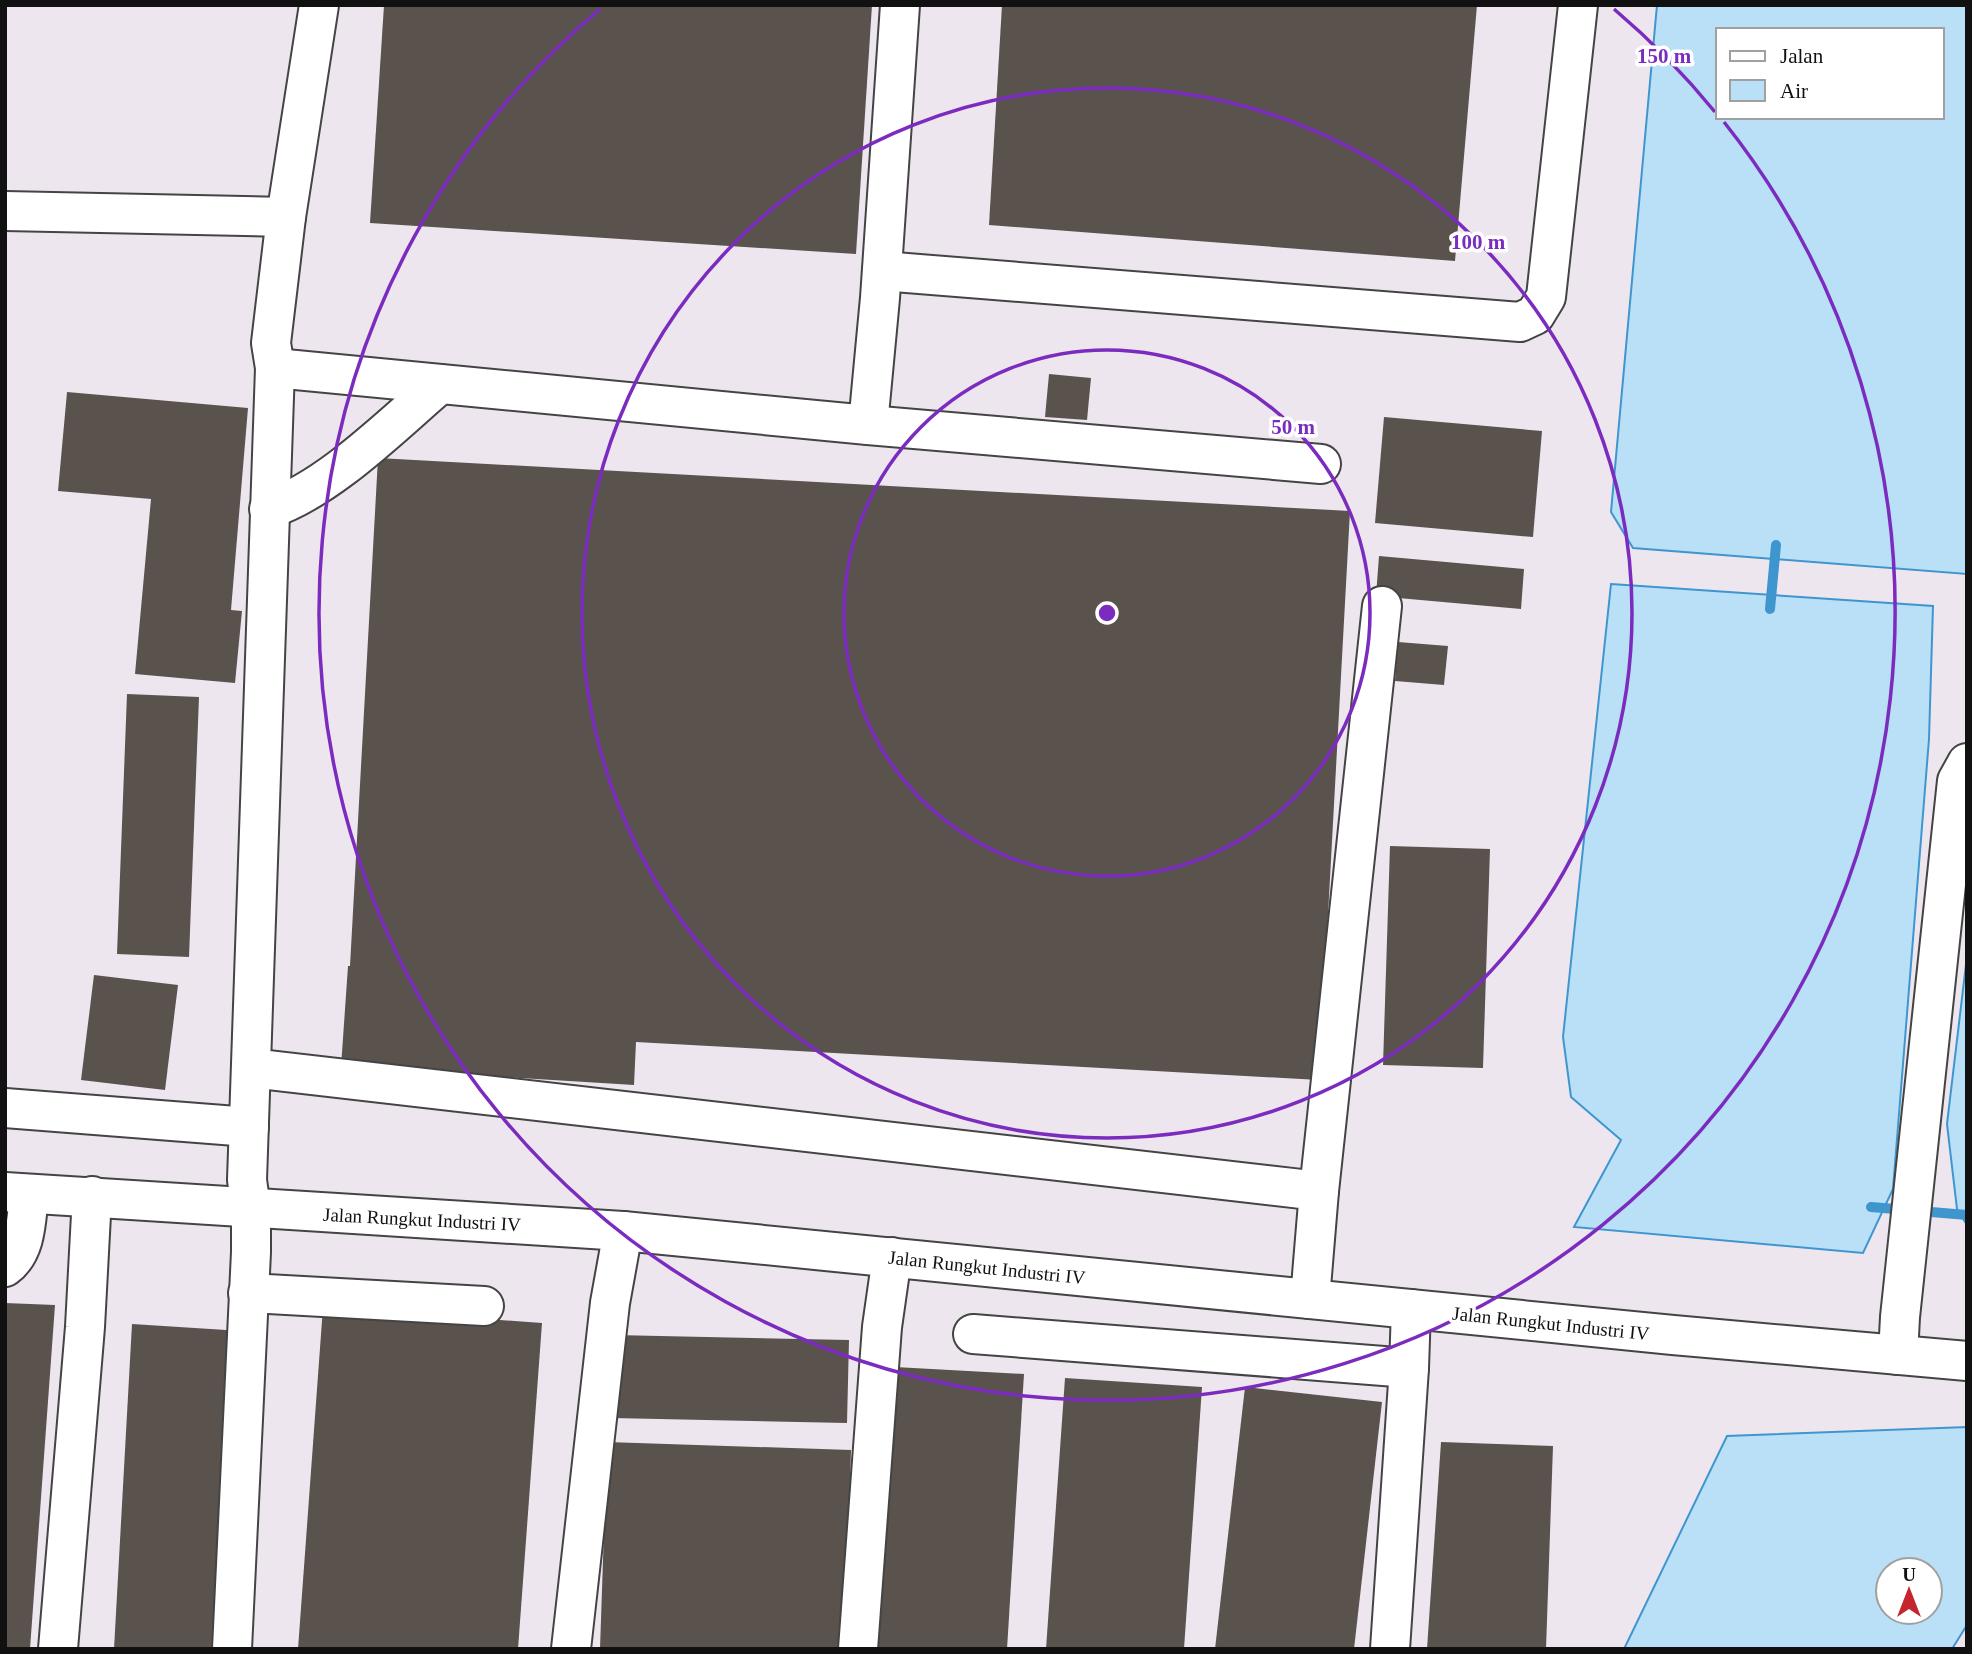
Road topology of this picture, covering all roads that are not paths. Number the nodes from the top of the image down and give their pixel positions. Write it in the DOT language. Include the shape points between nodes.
graph roads {
  1 [pos="319,5"];
  2 [pos="900,5"];
  3 [pos="1578,5"];
  4 [pos="5,211"];
  5 [pos="284,234"];
  6 [pos="881,284"];
  7 [pos="273,356"];
  8 [pos="440,384"];
  9 [pos="868,425"];
  10 [pos="1321,464"];
  11 [pos="269,509"];
  12 [pos="1382,606"];
  13 [pos="1962,772"];
  14 [pos="251,1068"];
  15 [pos="5,1108"];
  16 [pos="249,1127"];
  17 [pos="1319,1191"];
  18 [pos="17,1193"];
  19 [pos="92,1196"];
  20 [pos="251,1209"];
  21 [pos="623,1231"];
  22 [pos="892,1258"];
  23 [pos="5,1267"];
  24 [pos="248,1293"];
  25 [pos="1310,1299"];
  26 [pos="484,1306"];
  27 [pos="1411,1309"];
  28 [pos="974,1334"];
  29 [pos="1898,1355"];
  30 [pos="1967,1361"];
  31 [pos="1409,1368"];
  32 [pos="58,1649"];
  33 [pos="232,1649"];
  34 [pos="571,1649"];
  35 [pos="858,1649"];
  36 [pos="1390,1649"];
  1 -- 5 [label="street"];
  2 -- 6 [label="street"];
  3 -- 6 [label="street" via="1546,297 1535,315 1520,322"];
  4 -- 5 [label="street"];
  5 -- 7 [label="street"];
  6 -- 9 [label="street"];
  7 -- 8 [label="street"];
  7 -- 11 [label="street"];
  8 -- 9 [label="street"];
  8 -- 11 [label="street" via="315,487"];
  9 -- 10 [label="street"];
  11 -- 14 [label="street"];
  12 -- 17 [label="street"];
  13 -- 29 [label="street"];
  14 -- 16 [label="street"];
  14 -- 17 [label="street"];
  15 -- 16 [label="street"];
  16 -- 20 [label="street"];
  17 -- 25 [label="street"];
  18 -- 19 [label="street, Jalan Rungkut Industri IV"];
  18 -- 23 [label="street" via="25,1232 15,1259"];
  19 -- 20 [label="street, Jalan Rungkut Industri IV"];
  19 -- 32 [label="street"];
  20 -- 21 [label="street, Jalan Rungkut Industri IV"];
  20 -- 24 [label="street"];
  21 -- 22 [label="street, Jalan Rungkut Industri IV"];
  21 -- 34 [label="street" via="610,1303"];
  22 -- 25 [label="street, Jalan Rungkut Industri IV"];
  22 -- 35 [label="street" via="882,1327"];
  24 -- 26 [label="street"];
  24 -- 33 [label="street"];
  25 -- 27 [label="street, Jalan Rungkut Industri IV"];
  27 -- 29 [label="street, Jalan Rungkut Industri IV"];
  27 -- 31 [label="street"];
  28 -- 31 [label="street"];
  29 -- 30 [label="street, Jalan Rungkut Industri IV"];
  31 -- 36 [label="street"];
}
